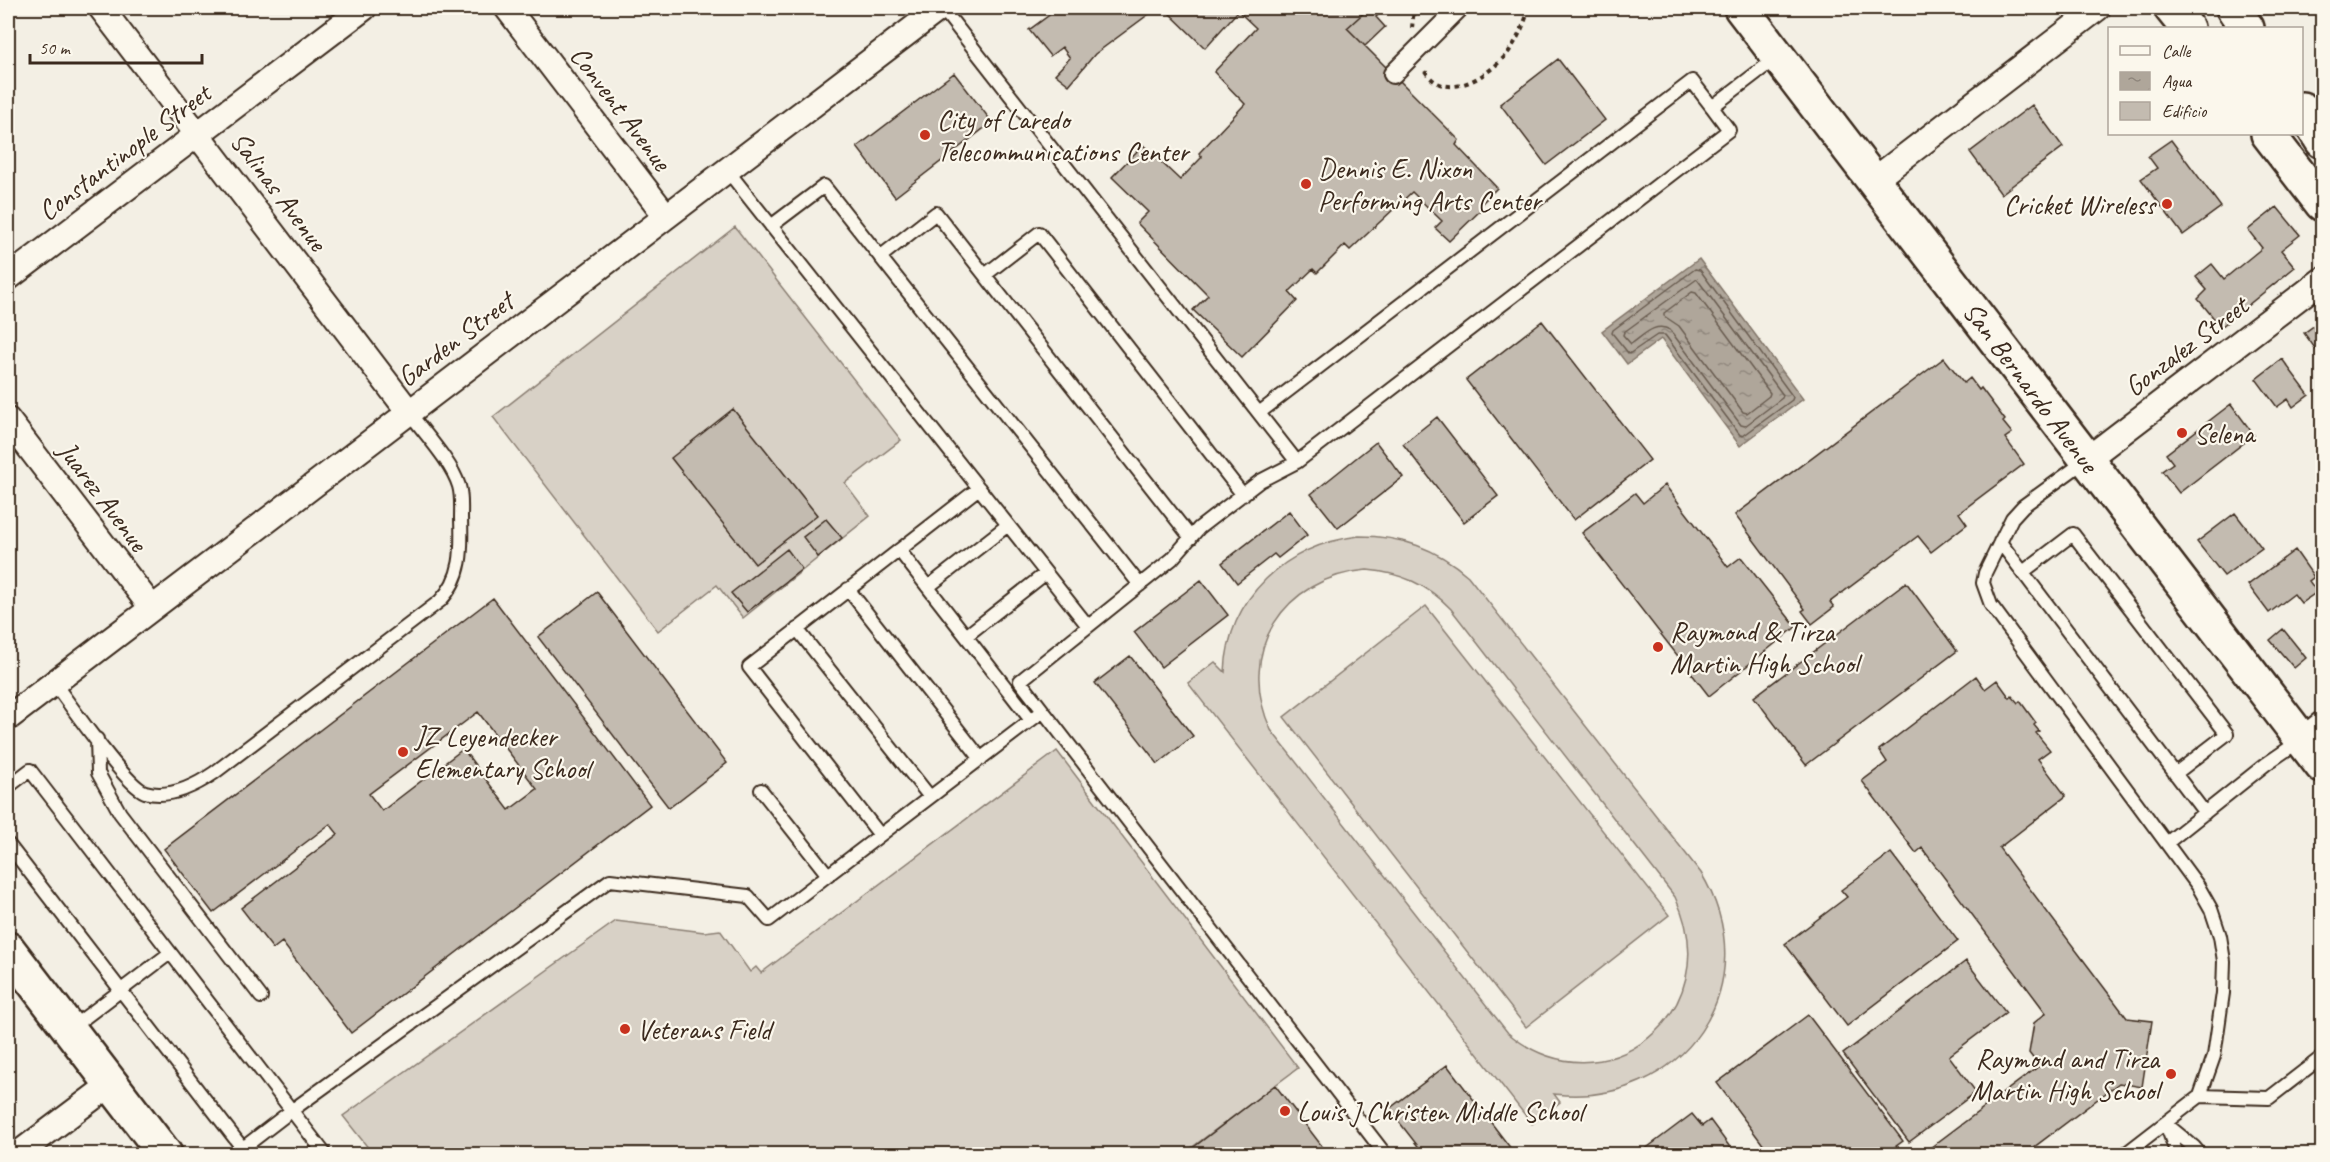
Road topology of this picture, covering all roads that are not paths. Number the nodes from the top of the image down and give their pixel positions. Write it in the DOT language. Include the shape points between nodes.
graph roads {
  1 [pos="101,8"];
  2 [pos="364,8"];
  3 [pos="507,8"];
  4 [pos="1459,8"];
  5 [pos="1741,8"];
  6 [pos="2098,8"];
  7 [pos="2171,8"];
  8 [pos="2233,8"];
  9 [pos="931,10"];
  10 [pos="2186,27"];
  11 [pos="2246,27"];
  12 [pos="1778,56"];
  13 [pos="1393,74"];
  14 [pos="1712,107"];
  15 [pos="2303,113"];
  16 [pos="197,134"];
  17 [pos="2269,135"];
  18 [pos="2322,141"];
  19 [pos="727,170"];
  20 [pos="1874,180"];
  21 [pos="2322,204"];
  22 [pos="666,216"];
  23 [pos="771,226"];
  24 [pos="880,257"];
  25 [pos="985,275"];
  26 [pos="8,278"];
  27 [pos="2322,280"];
  28 [pos="410,412"];
  29 [pos="1259,413"];
  30 [pos="8,420"];
  31 [pos="2086,460"];
  32 [pos="1297,462"];
  33 [pos="979,488"];
  34 [pos="1243,495"];
  35 [pos="1008,525"];
  36 [pos="1191,538"];
  37 [pos="2000,542"];
  38 [pos="898,550"];
  39 [pos="2023,572"];
  40 [pos="1046,573"];
  41 [pos="1140,585"];
  42 [pos="928,587"];
  43 [pos="848,589"];
  44 [pos="152,608"];
  45 [pos="1088,626"];
  46 [pos="797,629"];
  47 [pos="966,636"];
  48 [pos="54,683"];
  49 [pos="1043,711"];
  50 [pos="8,718"];
  51 [pos="1031,720"];
  52 [pos="2312,732"];
  53 [pos="97,740"];
  54 [pos="981,759"];
  55 [pos="2322,766"];
  56 [pos="2175,774"];
  57 [pos="8,787"];
  58 [pos="761,790"];
  59 [pos="930,797"];
  60 [pos="2205,813"];
  61 [pos="880,835"];
  62 [pos="2168,842"];
  63 [pos="8,844"];
  64 [pos="828,875"];
  65 [pos="8,949"];
  66 [pos="170,952"];
  67 [pos="121,990"];
  68 [pos="261,997"];
  69 [pos="69,1030"];
  70 [pos="2322,1057"];
  71 [pos="111,1084"];
  72 [pos="2200,1096"];
  73 [pos="291,1111"];
  74 [pos="2166,1124"];
  75 [pos="245,1151"];
  76 [pos="18,1155"];
  77 [pos="165,1155"];
  78 [pos="325,1155"];
  79 [pos="1385,1155"];
  80 [pos="2125,1155"];
  81 [pos="2177,1155"];
  82 [pos="2200,1155"];
  1 -- 16 [label="street, Salinas Avenue"];
  2 -- 16 [label="street, Constantinople Street"];
  3 -- 22 [label="street, Convent Avenue"];
  4 -- 13 [label="street"];
  5 -- 12 [label="main road, San Bernardo Avenue"];
  6 -- 20 [label="street"];
  7 -- 10 [label="main road"];
  8 -- 11 [label="main road"];
  9 -- 19 [label="street, Garden Street"];
  9 -- 29 [label="lane"];
  12 -- 14 [label="lane"];
  12 -- 20 [label="main road, San Bernardo Avenue"];
  14 -- 29 [label="lane" via="1692,81"];
  14 -- 32 [label="lane" via="1730,130"];
  15 -- 18 [label="main road"];
  16 -- 26 [label="street, Constantinople Street"];
  16 -- 28 [label="street, Salinas Avenue"];
  17 -- 21 [label="main road"];
  19 -- 22 [label="street, Garden Street"];
  19 -- 23 [label="lane"];
  20 -- 31 [label="main road, San Bernardo Avenue"];
  22 -- 28 [label="street, Garden Street"];
  23 -- 24 [label="lane" via="824,186"];
  23 -- 33 [label="lane"];
  24 -- 25 [label="lane" via="936,213"];
  24 -- 41 [label="lane"];
  25 -- 34 [label="lane" via="1039,233"];
  25 -- 36 [label="lane"];
  27 -- 31 [label="street, Gonzalez Street"];
  28 -- 44 [label="street, Garden Street"];
  28 -- 53 [label="lane" via="459,486 461,560 447,593 214,773 189,788 157,794 144,791 125,777"];
  29 -- 32 [label="lane"];
  30 -- 44 [label="street, Juarez Avenue"];
  31 -- 37 [label="lane" via="2023,506"];
  31 -- 52 [label="main road, San Bernardo Avenue"];
  32 -- 34 [label="lane"];
  33 -- 35 [label="lane"];
  33 -- 38 [label="lane"];
  34 -- 36 [label="lane"];
  35 -- 40 [label="lane"];
  35 -- 42 [label="lane"];
  36 -- 41 [label="lane"];
  37 -- 39 [label="lane"];
  37 -- 62 [label="lane" via="1983,583 1991,605"];
  38 -- 42 [label="lane"];
  38 -- 43 [label="lane"];
  39 -- 56 [label="lane"];
  39 -- 56 [label="lane" via="2073,534 2228,734"];
  40 -- 45 [label="lane"];
  40 -- 47 [label="lane"];
  41 -- 45 [label="lane"];
  42 -- 47 [label="lane"];
  43 -- 46 [label="lane"];
  43 -- 54 [label="lane"];
  44 -- 48 [label="street, Garden Street"];
  45 -- 49 [label="lane" via="1020,681"];
  46 -- 59 [label="lane"];
  46 -- 61 [label="lane" via="749,667"];
  47 -- 51 [label="lane"];
  48 -- 50 [label="street, Garden Street"];
  48 -- 53 [label="lane"];
  49 -- 51 [label="lane"];
  49 -- 79 [label="lane"];
  51 -- 54 [label="lane"];
  52 -- 55 [label="main road, San Bernardo Avenue"];
  52 -- 60 [label="lane"];
  53 -- 68 [label="lane" via="98,773 120,813"];
  54 -- 59 [label="lane"];
  56 -- 60 [label="lane"];
  57 -- 66 [label="lane" via="30,770"];
  58 -- 64 [label="lane"];
  59 -- 61 [label="lane"];
  60 -- 62 [label="lane"];
  61 -- 64 [label="lane"];
  62 -- 72 [label="lane" via="2211,909 2224,961 2214,1056"];
  63 -- 67 [label="lane"];
  64 -- 73 [label="lane" via="769,920 748,896 610,880"];
  65 -- 69 [label="main road"];
  66 -- 67 [label="lane"];
  66 -- 73 [label="lane"];
  67 -- 69 [label="lane"];
  67 -- 75 [label="lane"];
  69 -- 71 [label="main road"];
  70 -- 72 [label="lane" via="2269,1098"];
  71 -- 76 [label="street"];
  71 -- 77 [label="main road"];
  72 -- 74 [label="lane"];
  73 -- 75 [label="lane"];
  73 -- 78 [label="lane"];
  74 -- 80 [label="lane"];
  74 -- 81 [label="lane"];
  74 -- 82 [label="lane"];
}
